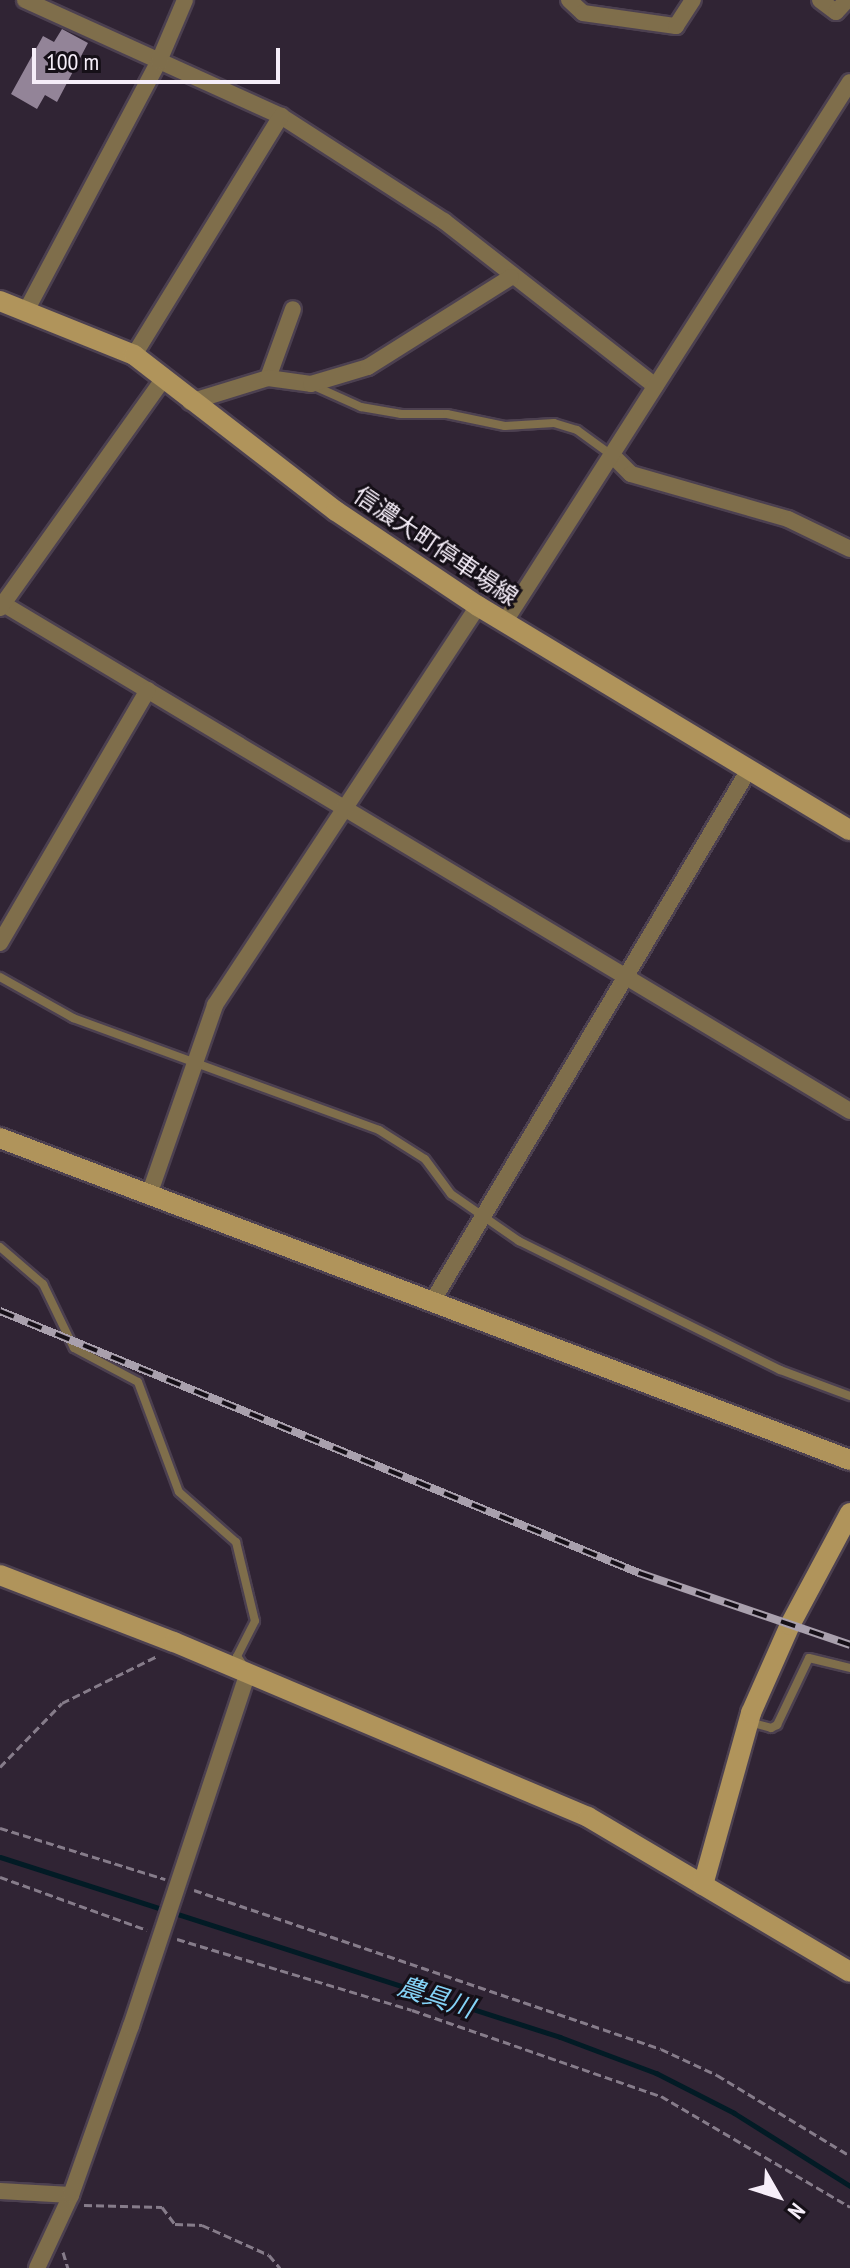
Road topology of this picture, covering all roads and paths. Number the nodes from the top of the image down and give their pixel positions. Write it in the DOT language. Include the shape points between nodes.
graph roads {
  1 [pos="25,0"];
  2 [pos="185,0"];
  3 [pos="569,0"];
  4 [pos="693,0"];
  5 [pos="820,0"];
  6 [pos="847,0"];
  7 [pos="159,61"];
  8 [pos="850,82"];
  9 [pos="281,116"];
  10 [pos="511,277"];
  11 [pos="0,301"];
  12 [pos="293,309"];
  13 [pos="26,311"];
  14 [pos="134,355"];
  15 [pos="268,378"];
  16 [pos="162,381"];
  17 [pos="311,384"];
  18 [pos="655,386"];
  19 [pos="190,402"];
  20 [pos="614,457"];
  21 [pos="850,549"];
  22 [pos="1,605"];
  23 [pos="478,606"];
  24 [pos="504,623"];
  25 [pos="148,690"];
  26 [pos="748,771"];
  27 [pos="341,810"];
  28 [pos="850,830"];
  29 [pos="0,943"];
  30 [pos="0,977"];
  31 [pos="624,980"];
  32 [pos="192,1062"];
  33 [pos="850,1111"];
  34 [pos="0,1138"];
  35 [pos="149,1195"];
  36 [pos="484,1213"];
  37 [pos="0,1247"];
  38 [pos="432,1302"];
  39 [pos="850,1396"];
  40 [pos="850,1460"];
  41 [pos="850,1513"];
  42 [pos="0,1575"];
  43 [pos="174,1642"];
  44 [pos="850,1668"];
  45 [pos="248,1673"];
  46 [pos="748,1721"];
  47 [pos="0,1767"];
  48 [pos="0,1828"];
  49 [pos="0,1877"];
  50 [pos="703,1885"];
  51 [pos="177,1886"];
  52 [pos="161,1932"];
  53 [pos="850,1972"];
  54 [pos="850,2156"];
  55 [pos="0,2191"];
  56 [pos="71,2195"];
  57 [pos="850,2207"];
  58 [pos="37,2268"];
  59 [pos="280,2268"];
  1 -- 7 [label="street"];
  2 -- 7 [label="street"];
  3 -- 4 [label="street" via="583,13 676,26"];
  5 -- 6 [label="street" via="836,12"];
  7 -- 9 [label="street"];
  7 -- 13 [label="street"];
  8 -- 18 [label="street"];
  9 -- 10 [label="street" via="444,221"];
  9 -- 14 [label="street"];
  10 -- 17 [label="street" via="368,367"];
  10 -- 18 [label="street"];
  11 -- 13 [label="street, 信濃大町停車場線"];
  12 -- 15 [label="street"];
  13 -- 14 [label="street, 信濃大町停車場線"];
  14 -- 16 [label="street, 信濃大町停車場線"];
  15 -- 17 [label="street"];
  15 -- 19 [label="street"];
  16 -- 19 [label="street, 信濃大町停車場線"];
  16 -- 22 [label="street"];
  17 -- 20 [label="lane" via="361,407 388,412 447,414 505,426 554,423 577,430"];
  18 -- 20 [label="street"];
  19 -- 23 [label="street, 信濃大町停車場線" via="336,511"];
  20 -- 21 [label="street" via="631,474 788,519"];
  20 -- 24 [label="street"];
  22 -- 25 [label="street"];
  23 -- 24 [label="street, 信濃大町停車場線"];
  23 -- 27 [label="street"];
  24 -- 26 [label="street, 信濃大町停車場線"];
  25 -- 27 [label="street"];
  25 -- 29 [label="street"];
  26 -- 28 [label="street, 信濃大町停車場線"];
  26 -- 31 [label="street"];
  27 -- 31 [label="street"];
  27 -- 32 [label="street" via="215,1005"];
  30 -- 32 [label="lane" via="73,1018"];
  31 -- 33 [label="street"];
  31 -- 36 [label="street"];
  32 -- 35 [label="street"];
  32 -- 36 [label="lane" via="379,1130 425,1159 451,1194"];
  34 -- 35 [label="street"];
  35 -- 38 [label="street"];
  36 -- 38 [label="street"];
  36 -- 39 [label="lane" via="519,1241 586,1278 780,1370"];
  37 -- 45 [label="lane" via="43,1284 74,1348 138,1382 179,1492 236,1542 253,1597 255,1621 237,1656"];
  38 -- 40 [label="street"];
  41 -- 46 [label="street" via="790,1625"];
  42 -- 43 [label="street"];
  43 -- 45 [label="street"];
  43 -- 47 [label="path" via="148,1663 62,1703"];
  44 -- 46 [label="lane" via="809,1658 777,1725"];
  45 -- 50 [label="street" via="588,1817"];
  45 -- 51 [label="street"];
  46 -- 50 [label="street"];
  48 -- 51 [label="path"];
  49 -- 52 [label="path"];
  50 -- 53 [label="street"];
  51 -- 52 [label="street"];
  51 -- 54 [label="path" via="661,2049 717,2075"];
  52 -- 56 [label="street"];
  52 -- 57 [label="path" via="412,2010 661,2096"];
  55 -- 56 [label="street"];
  56 -- 58 [label="street"];
  56 -- 59 [label="path" via="83,2205 162,2207 175,2224 202,2225 269,2255"];
}
